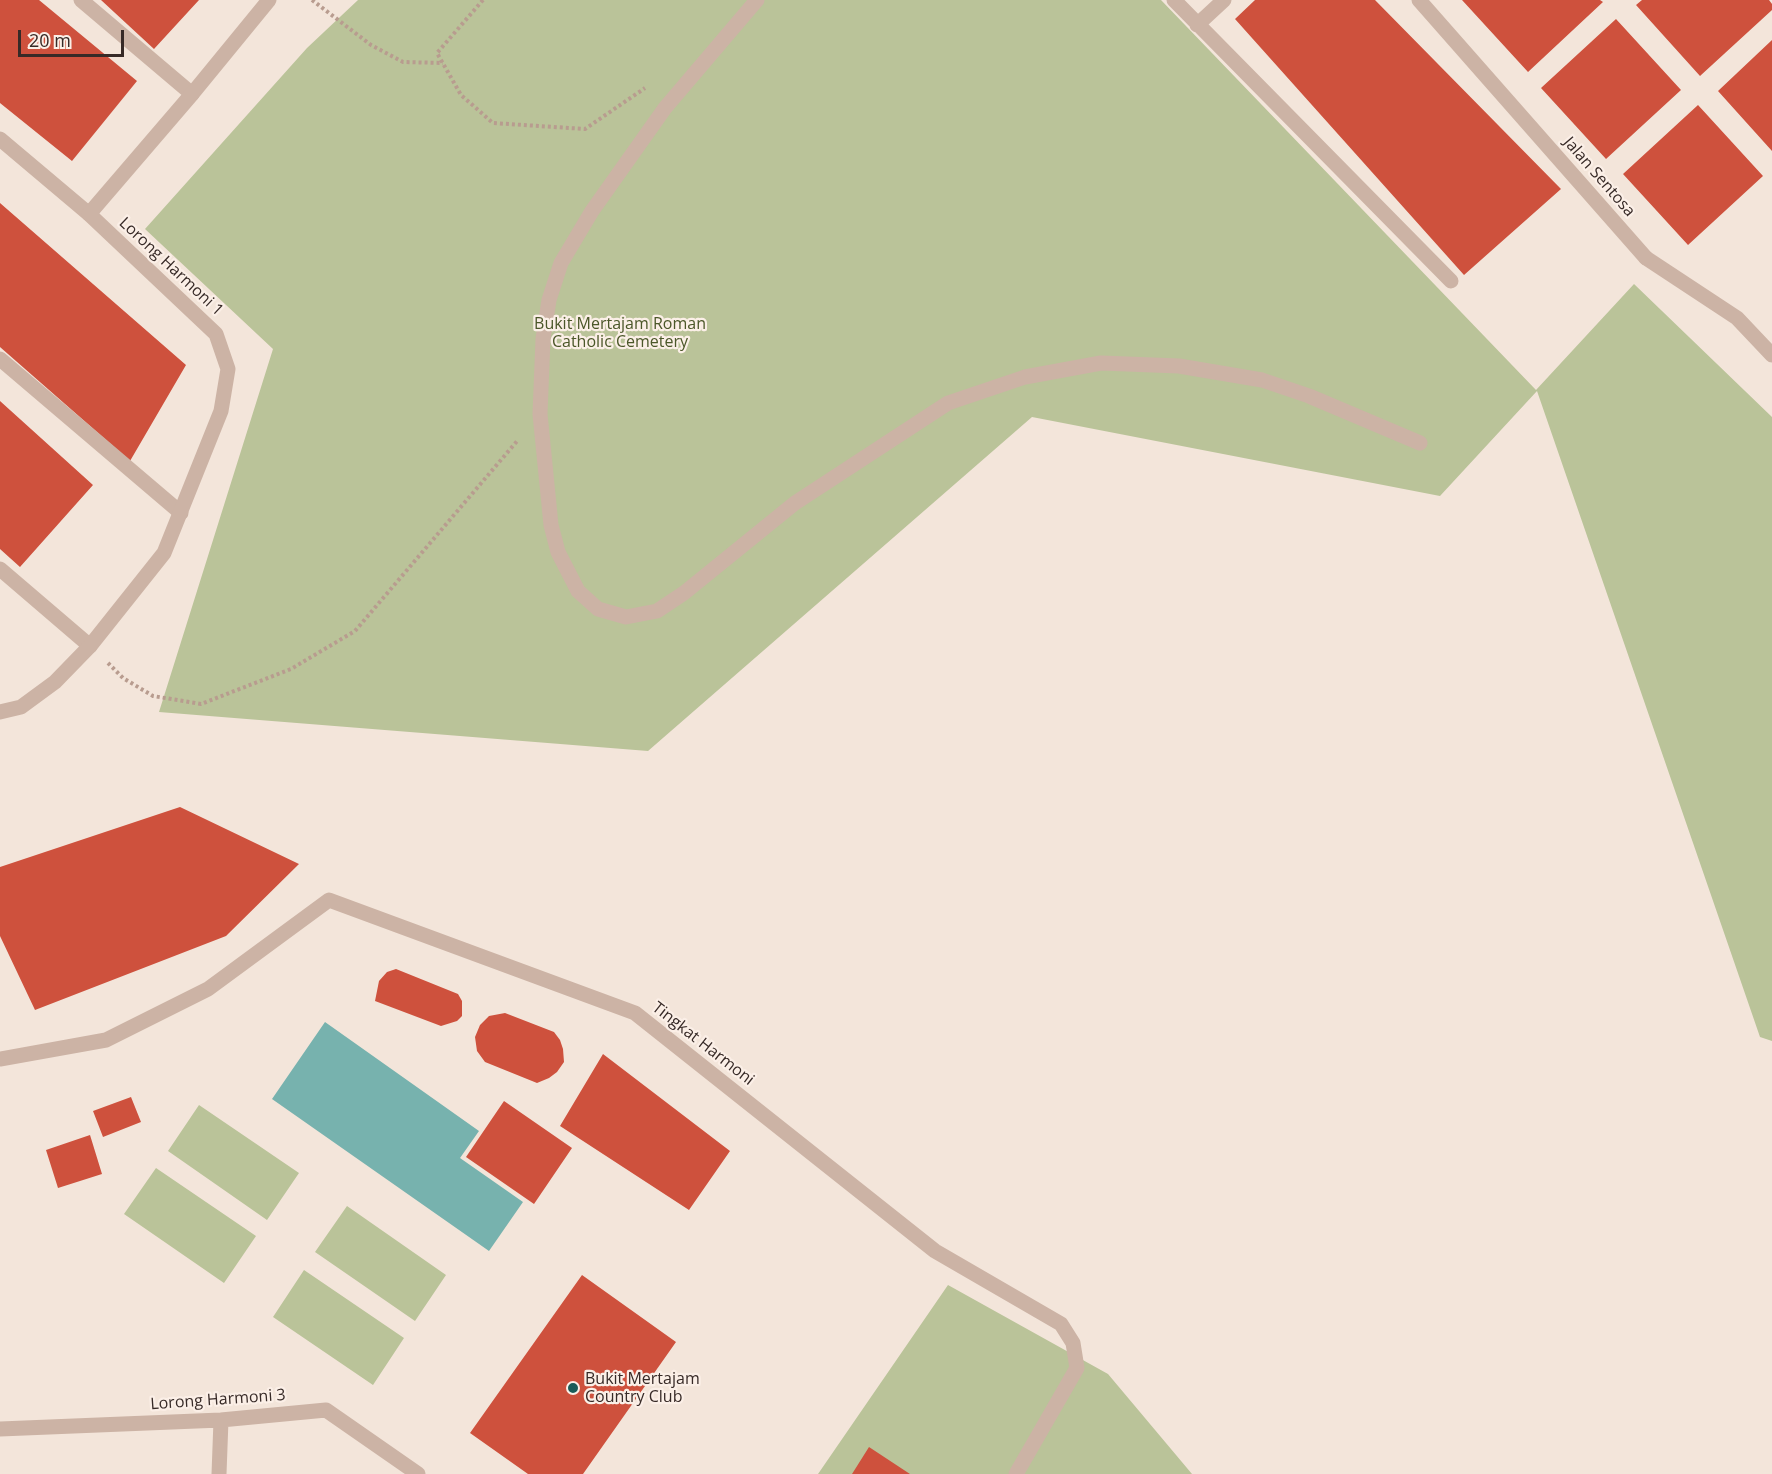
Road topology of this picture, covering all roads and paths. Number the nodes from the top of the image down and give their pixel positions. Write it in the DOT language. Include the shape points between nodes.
graph roads {
  1 [pos="81,0"];
  2 [pos="269,0"];
  3 [pos="312,0"];
  4 [pos="483,0"];
  5 [pos="757,0"];
  6 [pos="1174,0"];
  7 [pos="1224,0"];
  8 [pos="1419,0"];
  9 [pos="1197,25"];
  10 [pos="444,63"];
  11 [pos="654,82"];
  12 [pos="192,94"];
  13 [pos="0,139"];
  14 [pos="89,214"];
  15 [pos="1451,280"];
  16 [pos="1772,355"];
  17 [pos="0,359"];
  18 [pos="540,414"];
  19 [pos="1420,443"];
  20 [pos="181,513"];
  21 [pos="0,569"];
  22 [pos="90,646"];
  23 [pos="0,712"];
  24 [pos="0,1059"];
  25 [pos="221,1420"];
  26 [pos="0,1429"];
  27 [pos="219,1474"];
  28 [pos="418,1474"];
  29 [pos="1016,1474"];
  1 -- 12 [label="street"];
  2 -- 12 [label="street"];
  3 -- 10 [label="path" via="371,45 403,62"];
  4 -- 10 [label="path" via="437,53"];
  5 -- 18 [label="street" via="665,108 592,211 561,263 546,319"];
  6 -- 9 [label="street"];
  7 -- 9 [label="street"];
  8 -- 16 [label="street, Jalan Sentosa" via="1646,258 1737,318"];
  9 -- 15 [label="street"];
  10 -- 11 [label="path" via="461,95 493,123 585,129"];
  12 -- 14 [label="street"];
  13 -- 14 [label="street, Lorong Harmoni 1"];
  14 -- 20 [label="street, Lorong Harmoni 1" via="216,334 228,369 221,411"];
  17 -- 20 [label="street"];
  18 -- 19 [label="street" via="551,525 558,552 578,591 598,609 626,617 657,611 795,503 948,403 1025,377 1101,363 1191,368 1262,380"];
  18 -- 22 [label="path" via="355,631 291,669 201,704 153,696 123,678"];
  20 -- 22 [label="street, Lorong Harmoni 1" via="164,553"];
  21 -- 22 [label="street"];
  22 -- 23 [label="street, Lorong Harmoni 1" via="47,688 21,707"];
  24 -- 29 [label="street, Tingkat Harmoni" via="106,1040 208,989 329,900 635,1013 935,1251 1061,1324 1073,1343 1077,1368"];
  25 -- 26 [label="street, Lorong Harmoni 3"];
  25 -- 27 [label="street"];
  25 -- 28 [label="street, Lorong Harmoni 3" via="326,1410"];
}
